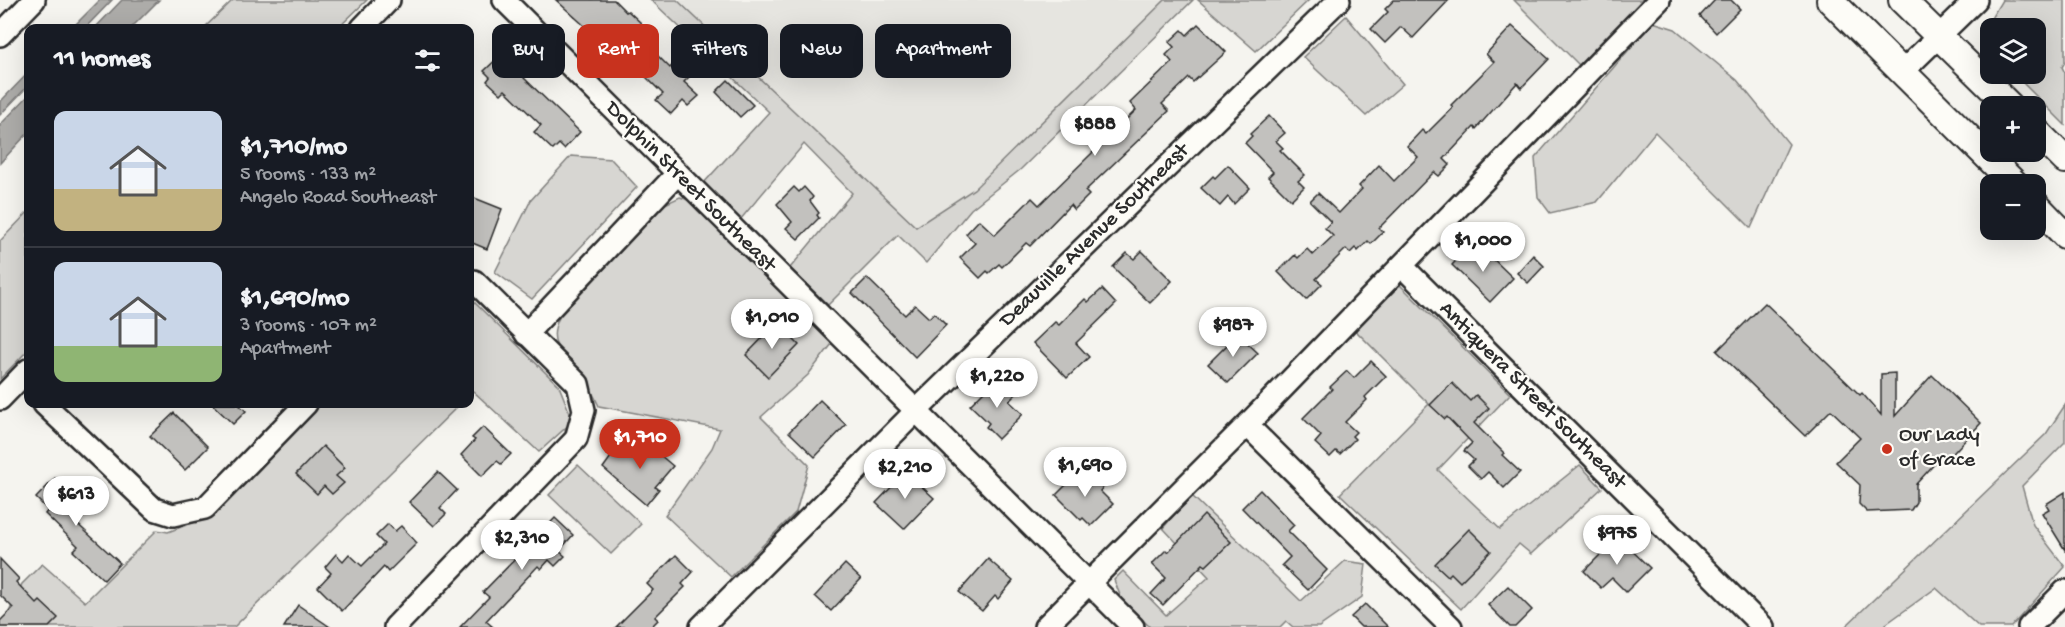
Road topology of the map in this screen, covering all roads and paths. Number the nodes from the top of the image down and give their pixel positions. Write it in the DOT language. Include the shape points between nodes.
graph roads {
  1 [pos="34,0"];
  2 [pos="389,0"];
  3 [pos="504,0"];
  4 [pos="1339,0"];
  5 [pos="1659,0"];
  6 [pos="1830,0"];
  7 [pos="1902,0"];
  8 [pos="1976,0"];
  9 [pos="366,24"];
  10 [pos="0,35"];
  11 [pos="1940,37"];
  12 [pos="1902,72"];
  13 [pos="2000,96"];
  14 [pos="2046,141"];
  15 [pos="2065,160"];
  16 [pos="677,174"];
  17 [pos="2004,174"];
  18 [pos="2046,216"];
  19 [pos="2065,235"];
  20 [pos="1402,266"];
  21 [pos="474,281"];
  22 [pos="526,334"];
  23 [pos="24,380"];
  24 [pos="0,399"];
  25 [pos="48,408"];
  26 [pos="302,408"];
  27 [pos="917,410"];
  28 [pos="1247,424"];
  29 [pos="1089,582"];
  30 [pos="2065,591"];
  31 [pos="395,627"];
  32 [pos="701,627"];
  33 [pos="1045,627"];
  34 [pos="1133,627"];
  35 [pos="1451,627"];
  36 [pos="1763,627"];
  37 [pos="2029,627"];
  1 -- 10 [label="street"];
  2 -- 9 [label="street"];
  3 -- 16 [label="street, Dolphin Street Southeast"];
  4 -- 27 [label="street, Deauville Avenue Southeast"];
  5 -- 20 [label="street"];
  6 -- 12 [label="main road"];
  7 -- 11 [label="main road"];
  8 -- 11 [label="street"];
  11 -- 12 [label="street"];
  11 -- 13 [label="main road"];
  12 -- 17 [label="main road"];
  14 -- 15 [label="main road"];
  16 -- 22 [label="street"];
  16 -- 27 [label="street, Dolphin Street Southeast"];
  18 -- 19 [label="main road"];
  20 -- 28 [label="street"];
  20 -- 36 [label="street, Antiquera Street Southeast"];
  21 -- 22 [label="street"];
  22 -- 31 [label="street" via="578,384 584,410 576,439"];
  23 -- 24 [label="street"];
  25 -- 26 [label="street" via="154,509 173,515 205,508"];
  27 -- 29 [label="street, Dolphin Street Southeast"];
  27 -- 32 [label="street, Deauville Avenue Southeast"];
  28 -- 29 [label="street"];
  28 -- 35 [label="street"];
  29 -- 33 [label="street"];
  29 -- 34 [label="street, Dolphin Street Southeast"];
  30 -- 37 [label="street"];
}
